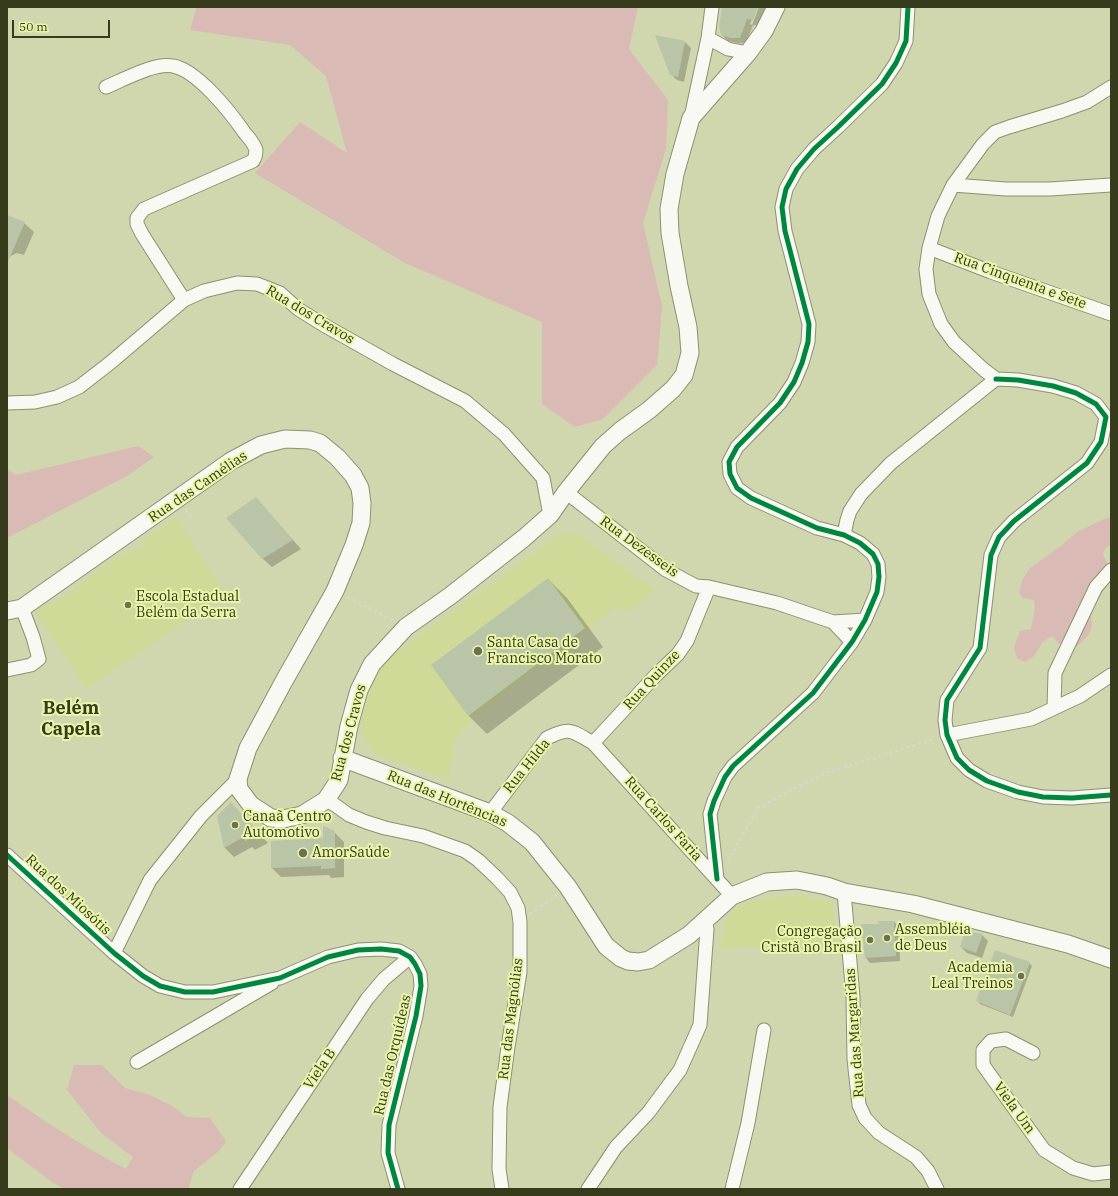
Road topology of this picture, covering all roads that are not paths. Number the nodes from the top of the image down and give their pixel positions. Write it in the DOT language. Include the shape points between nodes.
graph roads {
  1 [pos="712,7"];
  2 [pos="776,7"];
  3 [pos="908,7"];
  4 [pos="708,38"];
  5 [pos="748,52"];
  6 [pos="106,87"];
  7 [pos="1111,87"];
  8 [pos="691,118"];
  9 [pos="953,185"];
  10 [pos="1111,185"];
  11 [pos="929,248"];
  12 [pos="184,300"];
  13 [pos="1111,314"];
  14 [pos="996,379"];
  15 [pos="7,403"];
  16 [pos="566,492"];
  17 [pos="550,515"];
  18 [pos="844,535"];
  19 [pos="1111,570"];
  20 [pos="709,588"];
  21 [pos="15,609"];
  22 [pos="865,620"];
  23 [pos="834,622"];
  24 [pos="852,642"];
  25 [pos="7,670"];
  26 [pos="1111,674"];
  27 [pos="1054,708"];
  28 [pos="947,735"];
  29 [pos="593,743"];
  30 [pos="342,758"];
  31 [pos="238,780"];
  32 [pos="1111,795"];
  33 [pos="326,800"];
  34 [pos="490,813"];
  35 [pos="7,855"];
  36 [pos="717,879"];
  37 [pos="844,892"];
  38 [pos="732,896"];
  39 [pos="705,920"];
  40 [pos="114,953"];
  41 [pos="410,957"];
  42 [pos="1111,959"];
  43 [pos="280,978"];
  44 [pos="764,1030"];
  45 [pos="1033,1053"];
  46 [pos="137,1062"];
  47 [pos="1111,1172"];
  48 [pos="240,1189"];
  49 [pos="398,1189"];
  50 [pos="502,1189"];
  51 [pos="588,1189"];
  52 [pos="732,1189"];
  53 [pos="937,1189"];
  1 -- 4 [label="street"];
  2 -- 5 [label="main road" via="764,31"];
  3 -- 18 [label="street" via="906,41 882,84 814,149 797,169 786,189 782,207 809,324 808,342 794,382 780,403 737,446 729,462 730,474 737,488 751,498 817,528"];
  4 -- 5 [label="street" via="728,49"];
  4 -- 8 [label="street"];
  5 -- 8 [label="main road"];
  6 -- 12 [label="street" via="160,66 174,66 189,73 216,97 254,144 256,151 253,161 144,208 137,218 142,234"];
  7 -- 9 [label="street" via="1087,102 995,132"];
  8 -- 16 [label="main road, Rua dos Cravos" via="668,209 670,233 688,327 690,354 684,374 649,410 603,446"];
  9 -- 10 [label="street" via="1050,189"];
  9 -- 11 [label="street" via="938,216"];
  11 -- 13 [label="street, Rua Cinquenta e Sete"];
  11 -- 14 [label="street" via="926,269 929,294 941,324 954,342"];
  12 -- 15 [label="street, Rua dos Cravos" via="79,386 57,397 35,402"];
  12 -- 17 [label="street, Rua dos Cravos" via="204,290 236,283 257,284 280,293 298,309 322,324 465,401 504,434 543,478"];
  14 -- 18 [label="street" via="891,463 861,494 846,520"];
  14 -- 28 [label="street" via="1053,386 1076,393 1096,404 1106,417 1101,442 1087,463 1014,521 999,537 991,555 980,648 947,700"];
  16 -- 17 [label="main road, Rua dos Cravos"];
  16 -- 20 [label="street, Rua Dezesseis" via="666,570 696,586"];
  17 -- 30 [label="main road, Rua dos Cravos" via="512,548 406,627 372,664 358,690"];
  18 -- 22 [label="street" via="860,543 873,554 878,564 877,592"];
  19 -- 27 [label="street" via="1096,587 1055,673"];
  20 -- 23 [label="street, Rua Dezesseis" via="777,603"];
  20 -- 29 [label="street, Rua Quinze" via="678,654"];
  21 -- 25 [label="street" via="33,637 39,659 31,665"];
  21 -- 31 [label="main road, Rua das Camélias" via="152,518 231,461 261,445 285,439 320,443 337,457 353,475 360,488 361,522 334,591 248,748"];
  22 -- 23 [label="street, Rua Dezesseis"];
  22 -- 24 [label="street"];
  23 -- 24 [label="street, Rua Dezesseis"];
  24 -- 36 [label="street" via="813,693 725,777 710,814"];
  26 -- 27 [label="street" via="1080,696"];
  27 -- 28 [label="street" via="1030,719"];
  28 -- 32 [label="street" via="957,758 969,770 987,781 1018,792 1043,797"];
  29 -- 34 [label="street, Rua Hilda" via="566,730 547,738"];
  29 -- 36 [label="street, Rua Carlos Faria"];
  30 -- 33 [label="main road, Rua dos Cravos" via="339,780"];
  30 -- 34 [label="main road, Rua das Hortências"];
  31 -- 33 [label="main road, Rua dos Cravos" via="238,789 243,797 271,818 283,819 302,815"];
  31 -- 40 [label="street" via="201,816 150,880"];
  33 -- 50 [label="street, Rua das Magnólias" via="349,815 366,822 423,836 465,851 497,878 510,892 518,908 520,972 500,1107 499,1169"];
  34 -- 39 [label="main road, Rua das Hortências" via="532,842 568,887 606,946 621,958 638,962 649,960 689,935"];
  35 -- 40 [label="street, Rua dos Miosótis"];
  36 -- 38 [label="street, Rua Carlos Faria"];
  37 -- 38 [label="main road, Rua das Hortências" via="797,880 767,882"];
  37 -- 42 [label="main road, Rua das Hortências" via="913,904 1001,926 1068,944"];
  37 -- 53 [label="street, Rua das Margaridas" via="859,1105 865,1118 879,1133 916,1157 928,1171"];
  38 -- 39 [label="main road, Rua das Hortências"];
  39 -- 51 [label="street" via="707,929 700,1025 680,1070 648,1113 616,1147"];
  40 -- 43 [label="street" via="160,986 185,992 213,992"];
  41 -- 43 [label="street" via="399,951 358,950 328,957"];
  41 -- 48 [label="street, Viela B" via="384,979 367,999"];
  41 -- 49 [label="street, Rua das Orquídeas" via="420,974 421,986 389,1125 388,1153"];
  43 -- 46 [label="street"];
  44 -- 52 [label="street" via="748,1123"];
  45 -- 47 [label="street, Viela Um" via="1006,1039 991,1041 983,1050 983,1065 1044,1150 1073,1168 1093,1174"];
}
